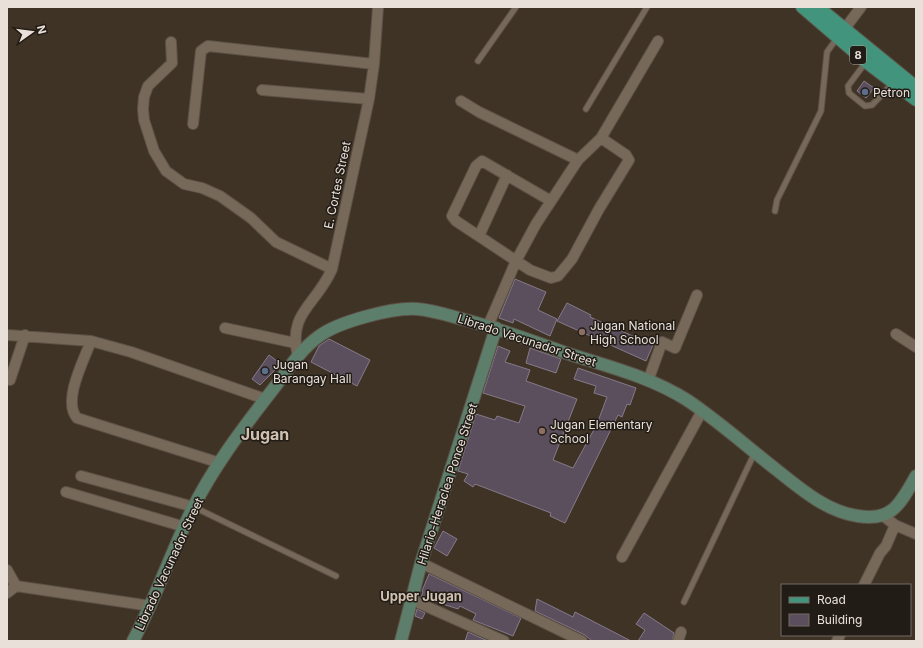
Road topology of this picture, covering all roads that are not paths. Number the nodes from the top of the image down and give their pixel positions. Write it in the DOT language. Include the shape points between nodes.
graph roads {
  1 [pos="378,7"];
  2 [pos="516,7"];
  3 [pos="647,7"];
  4 [pos="802,7"];
  5 [pos="818,7"];
  6 [pos="861,7"];
  7 [pos="841,34"];
  8 [pos="658,41"];
  9 [pos="171,42"];
  10 [pos="478,61"];
  11 [pos="866,62"];
  12 [pos="374,64"];
  13 [pos="893,83"];
  14 [pos="916,87"];
  15 [pos="262,90"];
  16 [pos="369,99"];
  17 [pos="916,100"];
  18 [pos="462,101"];
  19 [pos="586,109"];
  20 [pos="193,124"];
  21 [pos="601,138"];
  22 [pos="578,160"];
  23 [pos="506,175"];
  24 [pos="551,201"];
  25 [pos="775,211"];
  26 [pos="479,236"];
  27 [pos="516,261"];
  28 [pos="332,270"];
  29 [pos="697,295"];
  30 [pos="492,327"];
  31 [pos="224,328"];
  32 [pos="7,334"];
  33 [pos="896,334"];
  34 [pos="25,335"];
  35 [pos="91,341"];
  36 [pos="295,344"];
  37 [pos="916,347"];
  38 [pos="298,357"];
  39 [pos="10,380"];
  40 [pos="648,381"];
  41 [pos="265,399"];
  42 [pos="702,411"];
  43 [pos="755,452"];
  44 [pos="220,463"];
  45 [pos="81,476"];
  46 [pos="916,476"];
  47 [pos="66,492"];
  48 [pos="194,507"];
  49 [pos="882,515"];
  50 [pos="895,525"];
  51 [pos="185,527"];
  52 [pos="916,534"];
  53 [pos="622,557"];
  54 [pos="421,563"];
  55 [pos="7,570"];
  56 [pos="336,576"];
  57 [pos="864,584"];
  58 [pos="16,586"];
  59 [pos="7,593"];
  60 [pos="412,600"];
  61 [pos="684,602"];
  62 [pos="152,606"];
  63 [pos="133,641"];
  64 [pos="401,641"];
  65 [pos="504,641"];
  66 [pos="582,641"];
  1 -- 12 [label="street, E. Cortes Street"];
  2 -- 10 [label="lane"];
  3 -- 19 [label="lane"];
  4 -- 7 [label="main road, 8"];
  5 -- 7 [label="main road, 8"];
  6 -- 7 [label="street"];
  7 -- 11 [label="main road, 8"];
  7 -- 14 [label="main road, 8"];
  7 -- 25 [label="lane" via="827,52 822,111 777,200"];
  8 -- 21 [label="street"];
  9 -- 28 [label="street" via="172,62 148,86 144,97 144,120 157,159 166,171 178,180 220,196 251,218 276,242"];
  11 -- 13 [label="main road, 8"];
  11 -- 13 [label="lane" via="848,86 849,93 865,106 872,105"];
  12 -- 16 [label="street, E. Cortes Street"];
  12 -- 20 [label="street" via="208,46 201,50"];
  13 -- 17 [label="main road, 8"];
  15 -- 16 [label="street"];
  16 -- 28 [label="street, E. Cortes Street"];
  18 -- 22 [label="street" via="479,112"];
  21 -- 22 [label="street"];
  21 -- 27 [label="street" via="626,155 629,160 566,268 558,276 551,278"];
  22 -- 24 [label="street"];
  23 -- 24 [label="street"];
  23 -- 26 [label="street"];
  23 -- 26 [label="street" via="482,161 476,166 452,216"];
  24 -- 27 [label="street"];
  26 -- 27 [label="street"];
  27 -- 30 [label="street"];
  28 -- 36 [label="street, E. Cortes Street" via="326,284 300,318 295,332"];
  29 -- 40 [label="street" via="676,348 662,342"];
  30 -- 38 [label="street, Librado Vacunador Street" via="431,311 396,310 366,317 323,333"];
  30 -- 40 [label="street, Librado Vacunador Street"];
  30 -- 54 [label="street, Hilario-Heraclea Ponce Street"];
  31 -- 36 [label="street"];
  32 -- 34 [label="street"];
  33 -- 37 [label="street"];
  34 -- 35 [label="street"];
  34 -- 39 [label="street"];
  35 -- 41 [label="street" via="131,352"];
  35 -- 44 [label="street" via="72,392 72,410 77,418"];
  36 -- 38 [label="street, E. Cortes Street"];
  38 -- 41 [label="street, Librado Vacunador Street"];
  40 -- 42 [label="street, Librado Vacunador Street" via="670,390"];
  41 -- 44 [label="street, Librado Vacunador Street"];
  42 -- 43 [label="street, Librado Vacunador Street"];
  42 -- 53 [label="street"];
  43 -- 49 [label="street, Librado Vacunador Street" via="793,483 833,508 857,516"];
  43 -- 61 [label="lane"];
  44 -- 48 [label="street, Librado Vacunador Street"];
  45 -- 48 [label="street"];
  46 -- 49 [label="street, Librado Vacunador Street" via="897,508"];
  47 -- 51 [label="street"];
  48 -- 51 [label="street, Librado Vacunador Street"];
  48 -- 56 [label="lane"];
  49 -- 50 [label="street"];
  50 -- 52 [label="street"];
  50 -- 57 [label="street"];
  51 -- 62 [label="street, Librado Vacunador Street"];
  54 -- 60 [label="street, Hilario-Heraclea Ponce Street"];
  54 -- 66 [label="street"];
  55 -- 58 [label="street"];
  58 -- 59 [label="street"];
  58 -- 62 [label="street"];
  60 -- 64 [label="street, Hilario-Heraclea Ponce Street"];
  60 -- 65 [label="street"];
  62 -- 63 [label="street, Librado Vacunador Street"];
}
